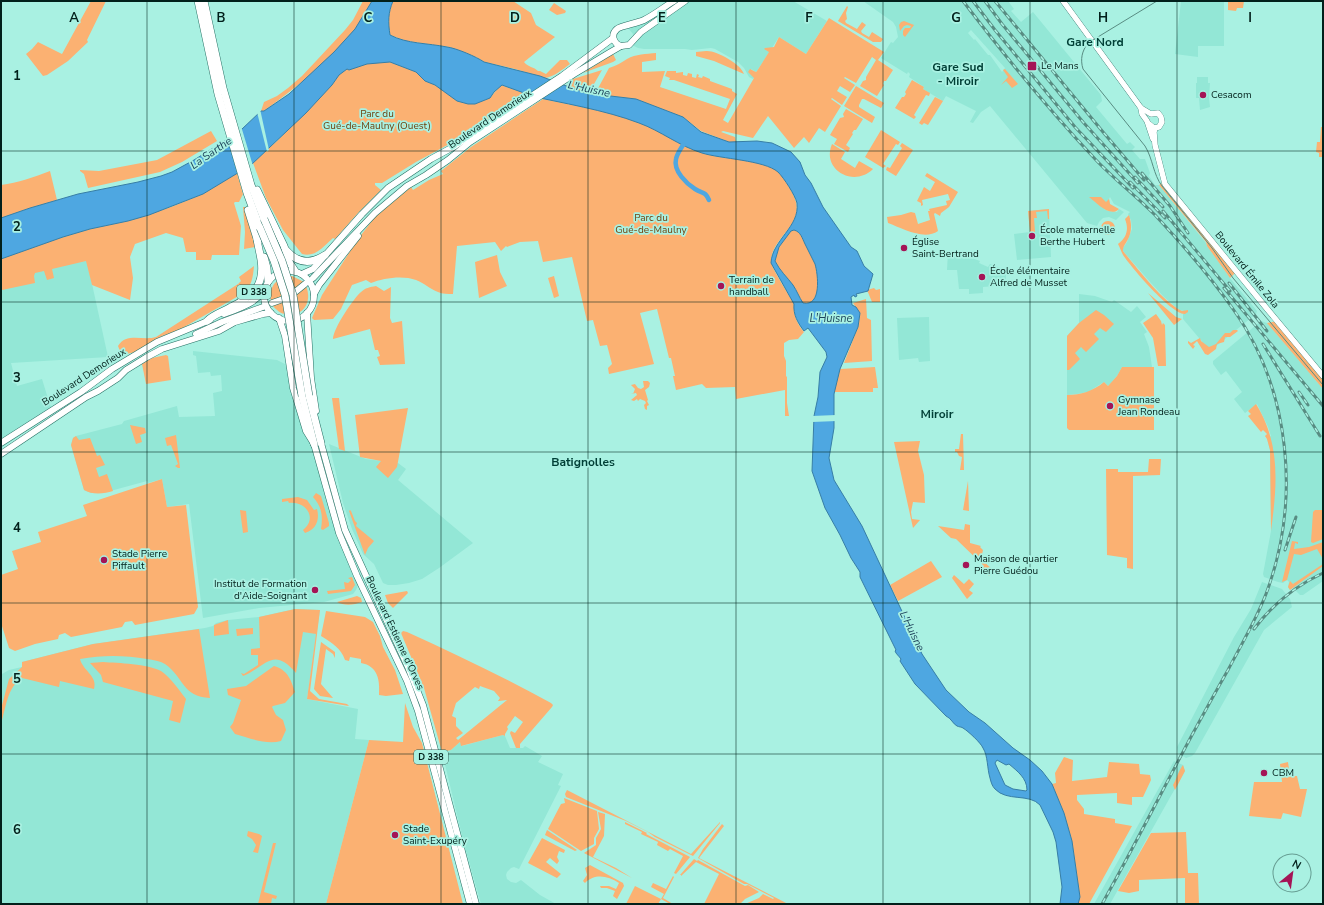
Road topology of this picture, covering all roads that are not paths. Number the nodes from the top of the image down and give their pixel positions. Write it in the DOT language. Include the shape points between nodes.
graph roads {
  1 [pos="198,1"];
  2 [pos="204,1"];
  3 [pos="674,1"];
  4 [pos="685,1"];
  5 [pos="1063,1"];
  6 [pos="626,26"];
  7 [pos="613,38"];
  8 [pos="633,39"];
  9 [pos="621,46"];
  10 [pos="221,91"];
  11 [pos="1141,108"];
  12 [pos="514,110"];
  13 [pos="1150,114"];
  14 [pos="1148,123"];
  15 [pos="1155,128"];
  16 [pos="1155,145"];
  17 [pos="246,181"];
  18 [pos="250,192"];
  19 [pos="254,205"];
  20 [pos="352,234"];
  21 [pos="257,239"];
  22 [pos="344,243"];
  23 [pos="284,246"];
  24 [pos="325,256"];
  25 [pos="299,273"];
  26 [pos="313,278"];
  27 [pos="268,281"];
  28 [pos="305,284"];
  29 [pos="265,290"];
  30 [pos="314,294"];
  31 [pos="272,303"];
  32 [pos="263,307"];
  33 [pos="271,313"];
  34 [pos="307,313"];
  35 [pos="279,318"];
  36 [pos="207,321"];
  37 [pos="222,322"];
  38 [pos="179,332"];
  39 [pos="199,333"];
  40 [pos="213,333"];
  41 [pos="162,349"];
  42 [pos="1323,376"];
  43 [pos="305,396"];
  44 [pos="319,434"];
  45 [pos="1,443"];
  46 [pos="318,444"];
  47 [pos="1,454"];
  48 [pos="470,904"];
  49 [pos="476,904"];
  1 -- 10 [label="highway, D 338"];
  2 -- 10 [label="highway, D 338"];
  3 -- 6 [label="main road, Boulevard Demorieux" via="644,20"];
  4 -- 8 [label="main road, Boulevard Demorieux"];
  5 -- 11 [label="main road"];
  6 -- 7 [label="main road, Boulevard Demorieux" via="617,28"];
  6 -- 8 [label="main road" via="632,31"];
  7 -- 9 [label="main road"];
  7 -- 12 [label="main road, Boulevard Demorieux"];
  8 -- 9 [label="main road, Boulevard Demorieux" via="628,45"];
  9 -- 12 [label="main road, Boulevard Demorieux"];
  10 -- 17 [label="highway, D 338"];
  11 -- 13 [label="main road"];
  11 -- 14 [label="main road"];
  12 -- 20 [label="main road, Boulevard Demorieux" via="448,160 407,186"];
  12 -- 20 [label="main road, Boulevard Demorieux" via="388,188 375,200"];
  13 -- 14 [label="main road"];
  13 -- 15 [label="main road" via="1157,113 1162,118 1161,124"];
  14 -- 15 [label="main road"];
  14 -- 16 [label="main road"];
  15 -- 16 [label="main road"];
  16 -- 42 [label="main road, Boulevard Émile Zola" via="1165,184"];
  17 -- 18 [label="highway, D 338"];
  17 -- 18 [label="highway, D 338"];
  18 -- 19 [label="highway, D 338"];
  19 -- 21 [label="highway, D 338"];
  19 -- 23 [label="highway, D 338"];
  19 -- 43 [label="highway, D 338, bridge" via="260,228 286,294"];
  19 -- 43 [label="highway, D 338, bridge" via="264,219 293,295"];
  20 -- 22 [label="main road"];
  20 -- 22 [label="main road"];
  21 -- 27 [label="highway, D 338" via="267,268"];
  21 -- 36 [label="highway, D 338" via="262,272 257,287 248,299"];
  22 -- 24 [label="main road"];
  22 -- 26 [label="main road"];
  22 -- 30 [label="main road"];
  23 -- 24 [label="highway" via="294,258 303,261 312,262"];
  23 -- 25 [label="highway" via="289,262"];
  24 -- 25 [label="main road" via="313,269"];
  25 -- 27 [label="main road" via="288,270 280,272"];
  25 -- 30 [label="main road" via="311,283"];
  27 -- 29 [label="main road"];
  28 -- 31 [label="main road"];
  29 -- 33 [label="main road" via="265,302"];
  29 -- 36 [label="main road" via="251,303"];
  30 -- 34 [label="main road" via="313,304"];
  32 -- 37 [label="main road"];
  33 -- 35 [label="main road"];
  33 -- 40 [label="main road" via="235,322"];
  34 -- 35 [label="main road" via="293,320"];
  34 -- 44 [label="main road" via="311,378"];
  35 -- 46 [label="main road" via="283,326 293,388 306,431"];
  36 -- 38 [label="main road"];
  37 -- 38 [label="main road"];
  37 -- 39 [label="main road"];
  38 -- 45 [label="main road, Boulevard Demorieux" via="160,340 112,369"];
  39 -- 40 [label="main road"];
  39 -- 41 [label="main road"];
  40 -- 41 [label="main road"];
  41 -- 47 [label="main road, Boulevard Demorieux" via="147,356 118,378"];
  43 -- 44 [label="highway, Boulevard Estienne d'Orves / D 338"];
  43 -- 46 [label="highway, Boulevard Estienne d'Orves / D 338"];
  44 -- 46 [label="highway, Boulevard Estienne d'Orves / D 338"];
  46 -- 48 [label="main road, Boulevard Estienne d'Orves / D 338" via="339,533 414,699"];
  46 -- 49 [label="main road, Boulevard Estienne d'Orves / D 338" via="345,530 423,704"];
}
